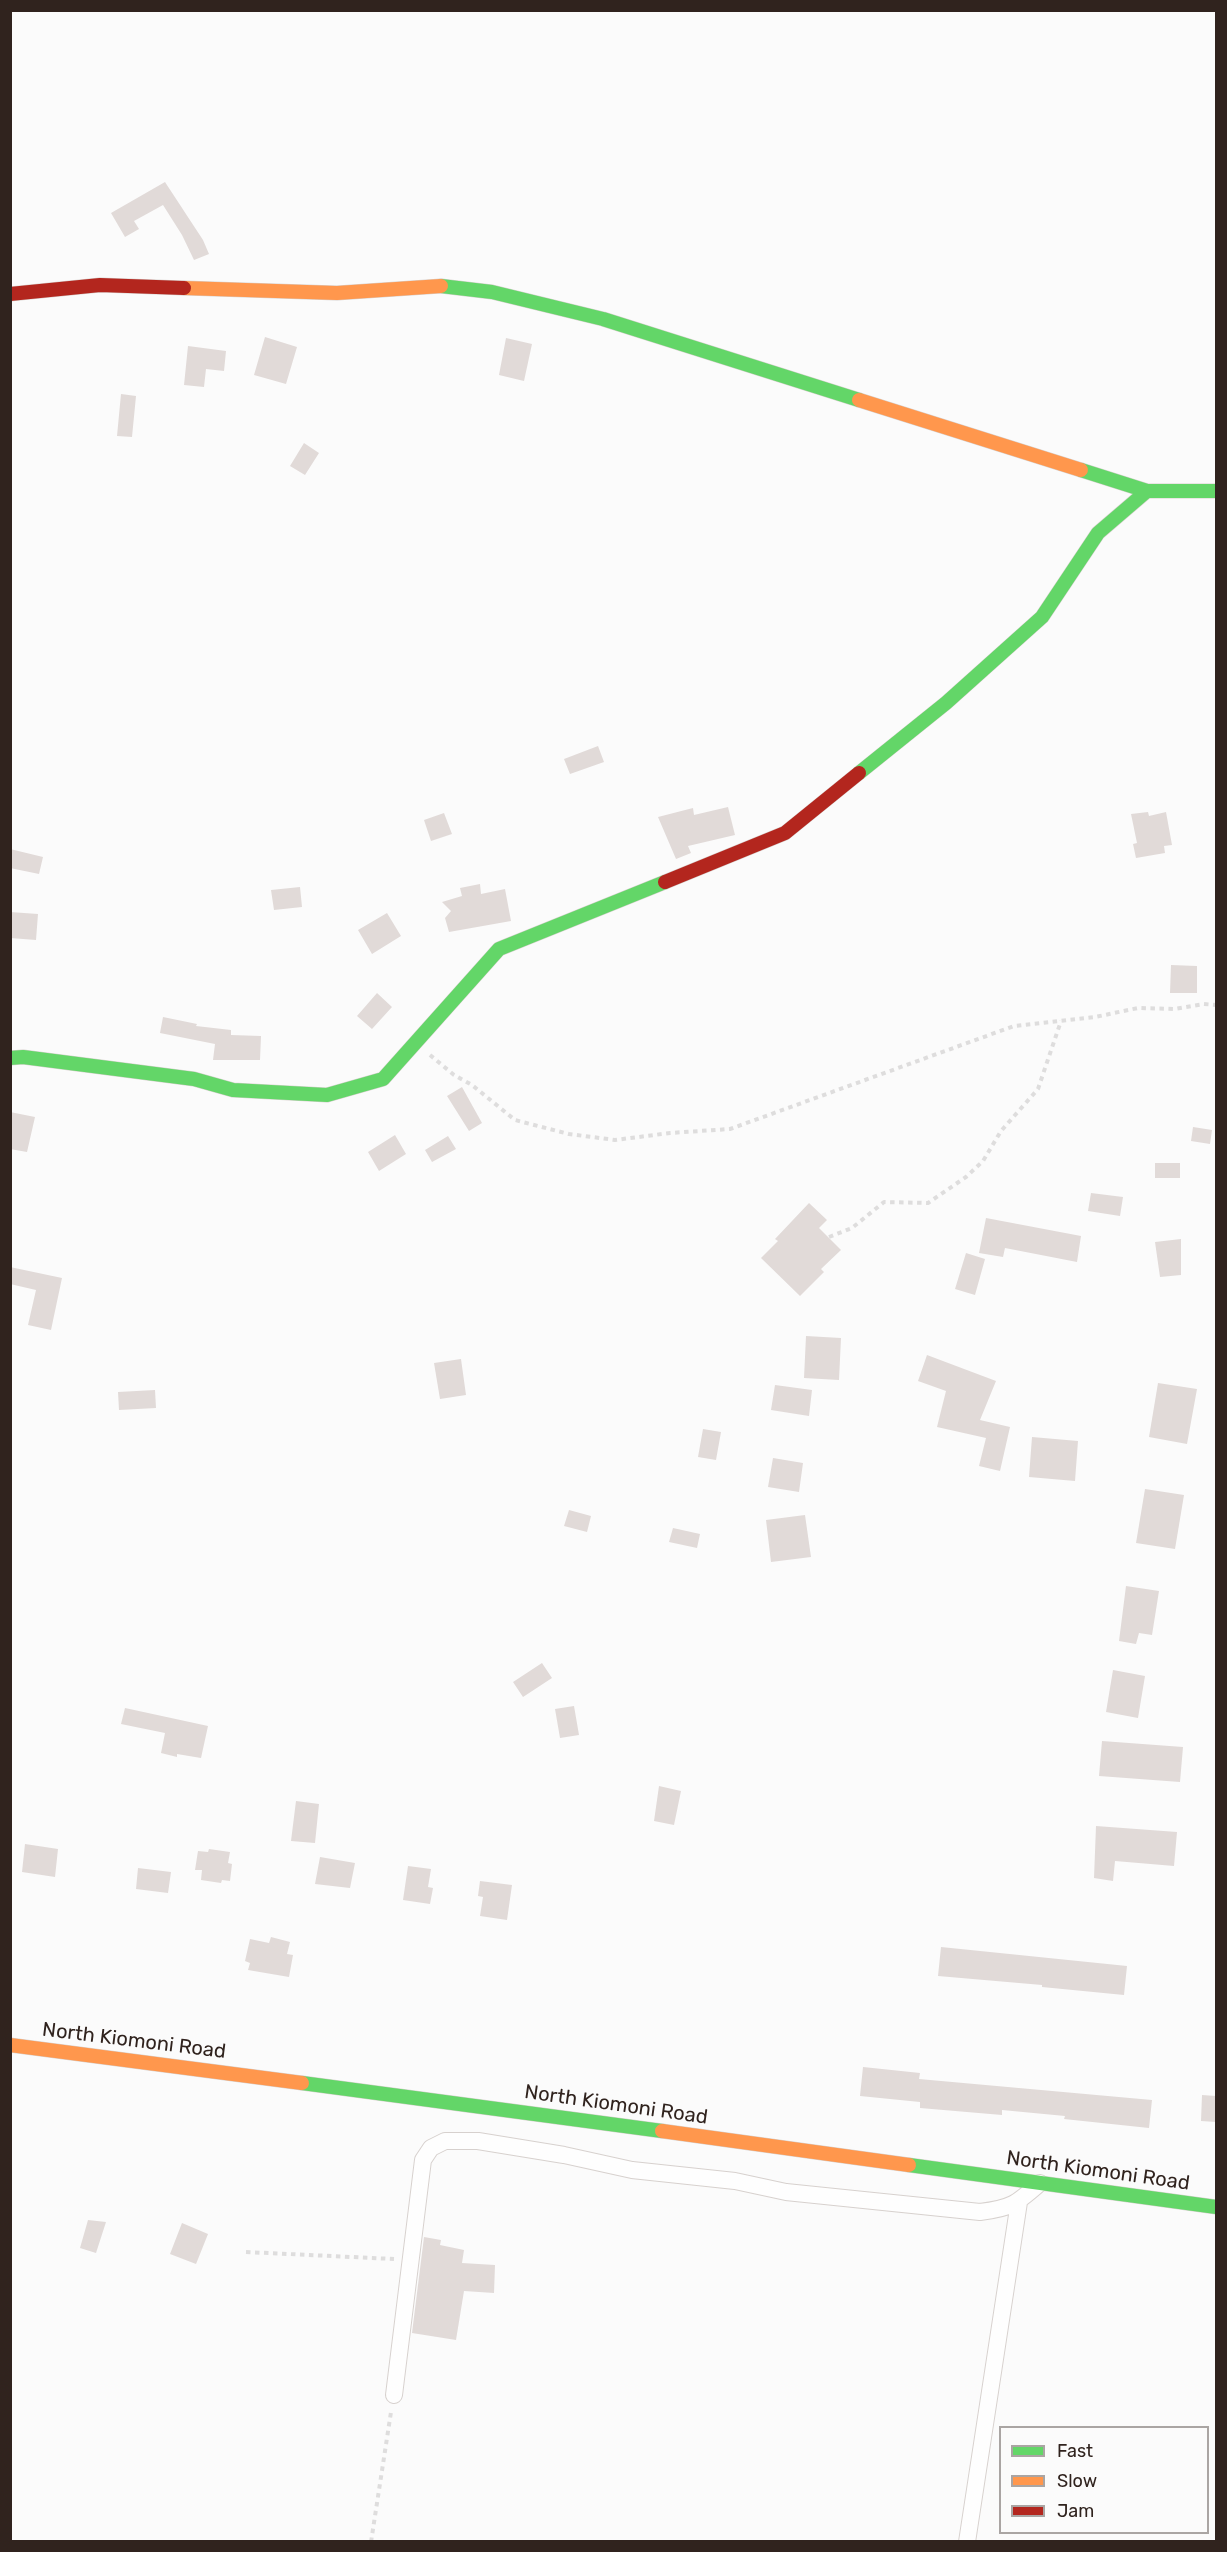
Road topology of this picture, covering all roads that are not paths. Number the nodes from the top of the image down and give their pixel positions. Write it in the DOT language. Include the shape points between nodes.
graph roads {
  1 [pos="10,294"];
  2 [pos="1216,490"];
  3 [pos="1147,491"];
  4 [pos="10,1058"];
  5 [pos="10,2045"];
  6 [pos="1040,2182"];
  7 [pos="1019,2202"];
  8 [pos="1216,2207"];
  9 [pos="394,2395"];
  10 [pos="967,2541"];
  1 -- 3 [label="street" via="100,285 337,293 449,285 492,292 603,319"];
  2 -- 3 [label="street"];
  3 -- 4 [label="street" via="1098,533 1042,617 946,703 785,833 499,949 383,1079 327,1095 233,1090 194,1079"];
  5 -- 6 [label="street, North Kiomoni Road"];
  6 -- 7 [label="street"];
  6 -- 8 [label="street, North Kiomoni Road"];
  7 -- 9 [label="street" via="1006,2209 980,2212 786,2192 735,2181 632,2170 478,2141 445,2141 431,2148 423,2160"];
  7 -- 10 [label="street"];
}
